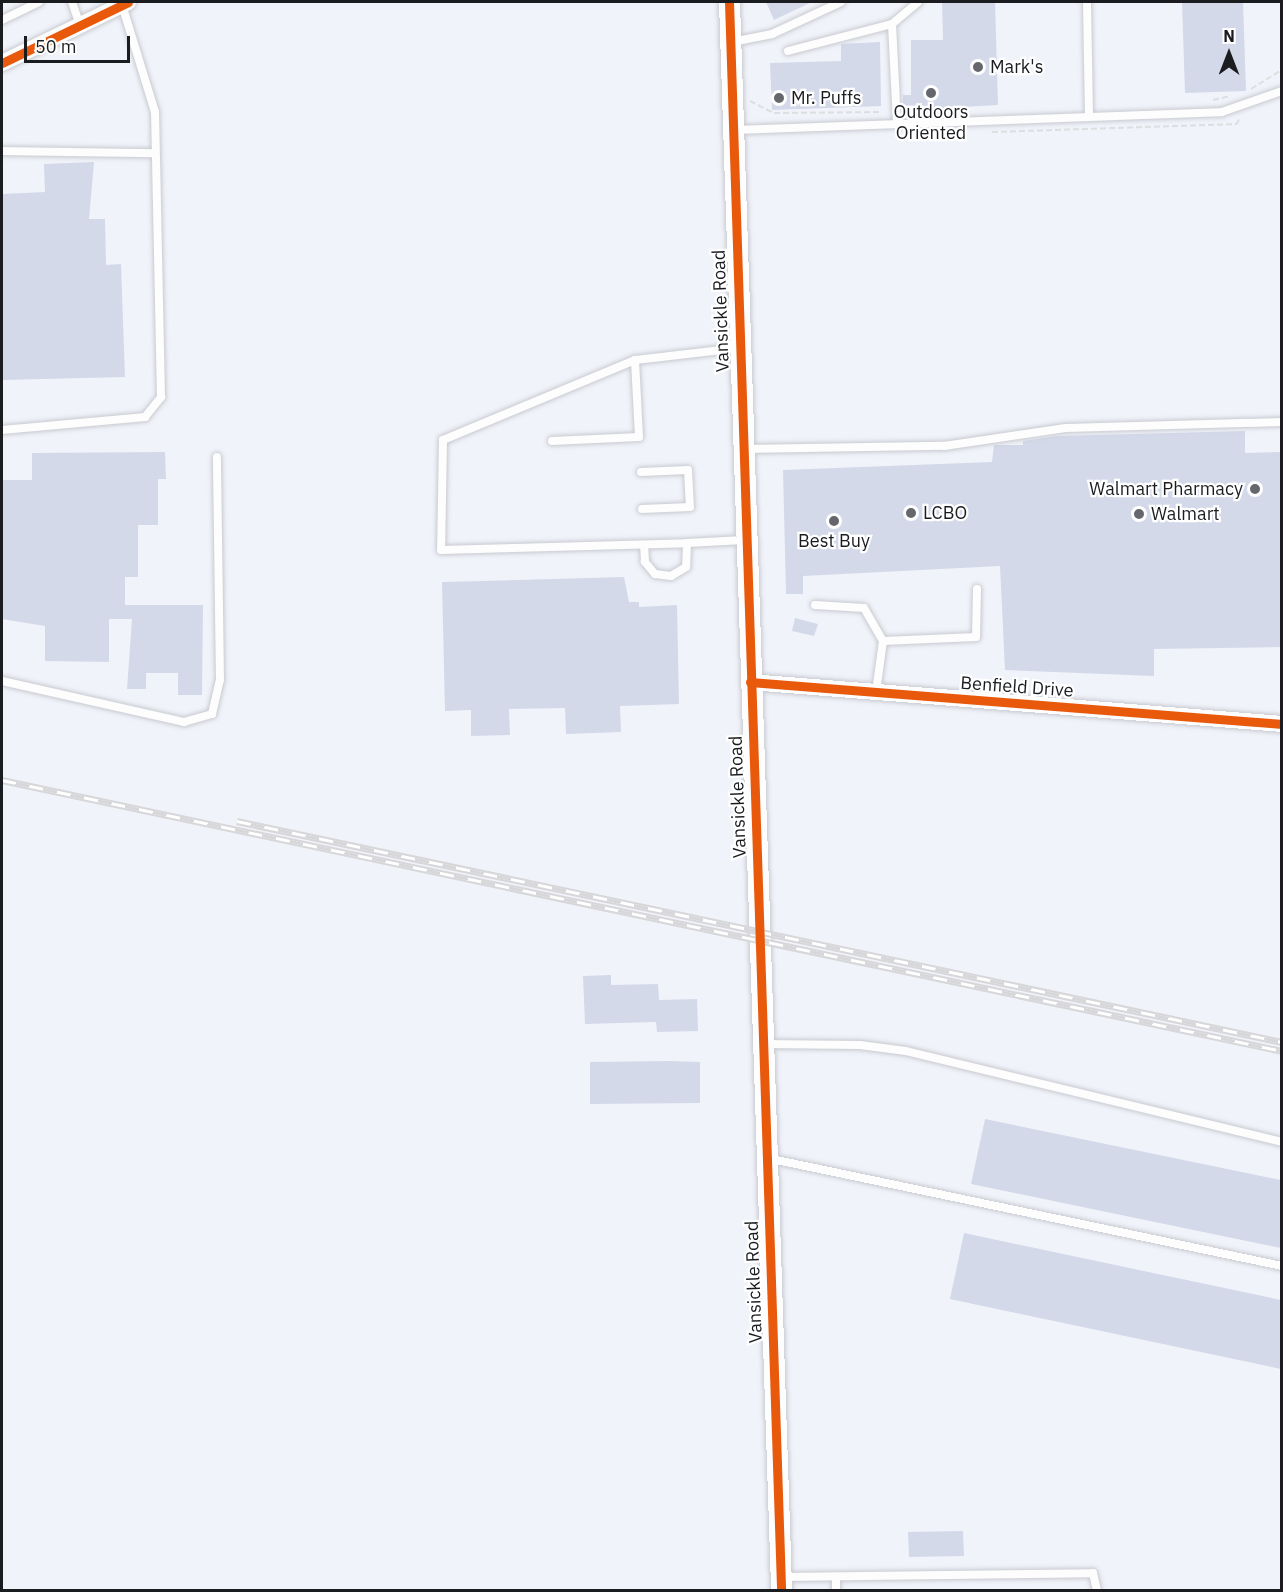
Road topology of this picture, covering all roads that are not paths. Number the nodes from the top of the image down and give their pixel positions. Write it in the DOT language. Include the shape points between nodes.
graph roads {
  1 [pos="39,2"];
  2 [pos="72,2"];
  3 [pos="729,2"];
  4 [pos="841,2"];
  5 [pos="918,2"];
  6 [pos="1087,2"];
  7 [pos="125,3"];
  8 [pos="2,20"];
  9 [pos="892,24"];
  10 [pos="80,25"];
  11 [pos="731,42"];
  12 [pos="788,51"];
  13 [pos="2,63"];
  14 [pos="1281,91"];
  15 [pos="1089,116"];
  16 [pos="897,123"];
  17 [pos="732,130"];
  18 [pos="2,151"];
  19 [pos="153,153"];
  20 [pos="739,348"];
  21 [pos="635,360"];
  22 [pos="1281,422"];
  23 [pos="2,430"];
  24 [pos="552,441"];
  25 [pos="742,449"];
  26 [pos="218,457"];
  27 [pos="640,472"];
  28 [pos="642,509"];
  29 [pos="744,540"];
  30 [pos="687,543"];
  31 [pos="644,545"];
  32 [pos="977,589"];
  33 [pos="814,605"];
  34 [pos="883,641"];
  35 [pos="2,681"];
  36 [pos="750,682"];
  37 [pos="876,692"];
  38 [pos="1281,724"];
  39 [pos="763,1044"];
  40 [pos="1281,1142"];
  41 [pos="767,1158"];
  42 [pos="1281,1266"];
  43 [pos="836,1577"];
  44 [pos="781,1584"];
  45 [pos="836,1590"];
  46 [pos="1098,1590"];
  1 -- 8 [label="lane"];
  2 -- 10 [label="lane"];
  3 -- 11 [label="street, Vansickle Road"];
  4 -- 11 [label="lane" via="772,34"];
  5 -- 9 [label="lane"];
  6 -- 15 [label="lane"];
  7 -- 10 [label="street"];
  7 -- 19 [label="lane" via="155,112"];
  9 -- 12 [label="lane"];
  9 -- 16 [label="lane"];
  10 -- 13 [label="street"];
  11 -- 17 [label="street, Vansickle Road"];
  14 -- 15 [label="lane" via="1222,112"];
  15 -- 16 [label="lane"];
  16 -- 17 [label="lane"];
  17 -- 20 [label="street, Vansickle Road"];
  18 -- 19 [label="lane"];
  19 -- 23 [label="lane" via="161,397 145,417"];
  20 -- 21 [label="lane"];
  20 -- 25 [label="street, Vansickle Road"];
  21 -- 24 [label="lane" via="639,437"];
  21 -- 31 [label="lane" via="443,440 441,550"];
  22 -- 25 [label="lane" via="1056,429 944,446"];
  25 -- 29 [label="street, Vansickle Road"];
  26 -- 35 [label="lane" via="220,680 212,714 184,722"];
  27 -- 28 [label="lane" via="688,470 690,507"];
  29 -- 30 [label="lane"];
  29 -- 36 [label="street, Vansickle Road"];
  30 -- 31 [label="lane"];
  30 -- 31 [label="lane" via="686,567 671,576 656,574 645,562"];
  32 -- 34 [label="lane" via="976,637"];
  33 -- 34 [label="lane" via="864,608"];
  34 -- 37 [label="lane"];
  36 -- 37 [label="street, Benfield Drive"];
  36 -- 39 [label="street, Vansickle Road"];
  37 -- 38 [label="street, Benfield Drive"];
  39 -- 40 [label="lane" via="860,1045 906,1051"];
  39 -- 41 [label="street, Vansickle Road"];
  41 -- 42 [label="lane"];
  41 -- 44 [label="street, Vansickle Road"];
  43 -- 44 [label="lane"];
  43 -- 45 [label="lane"];
  43 -- 46 [label="lane" via="1093,1573"];
}
